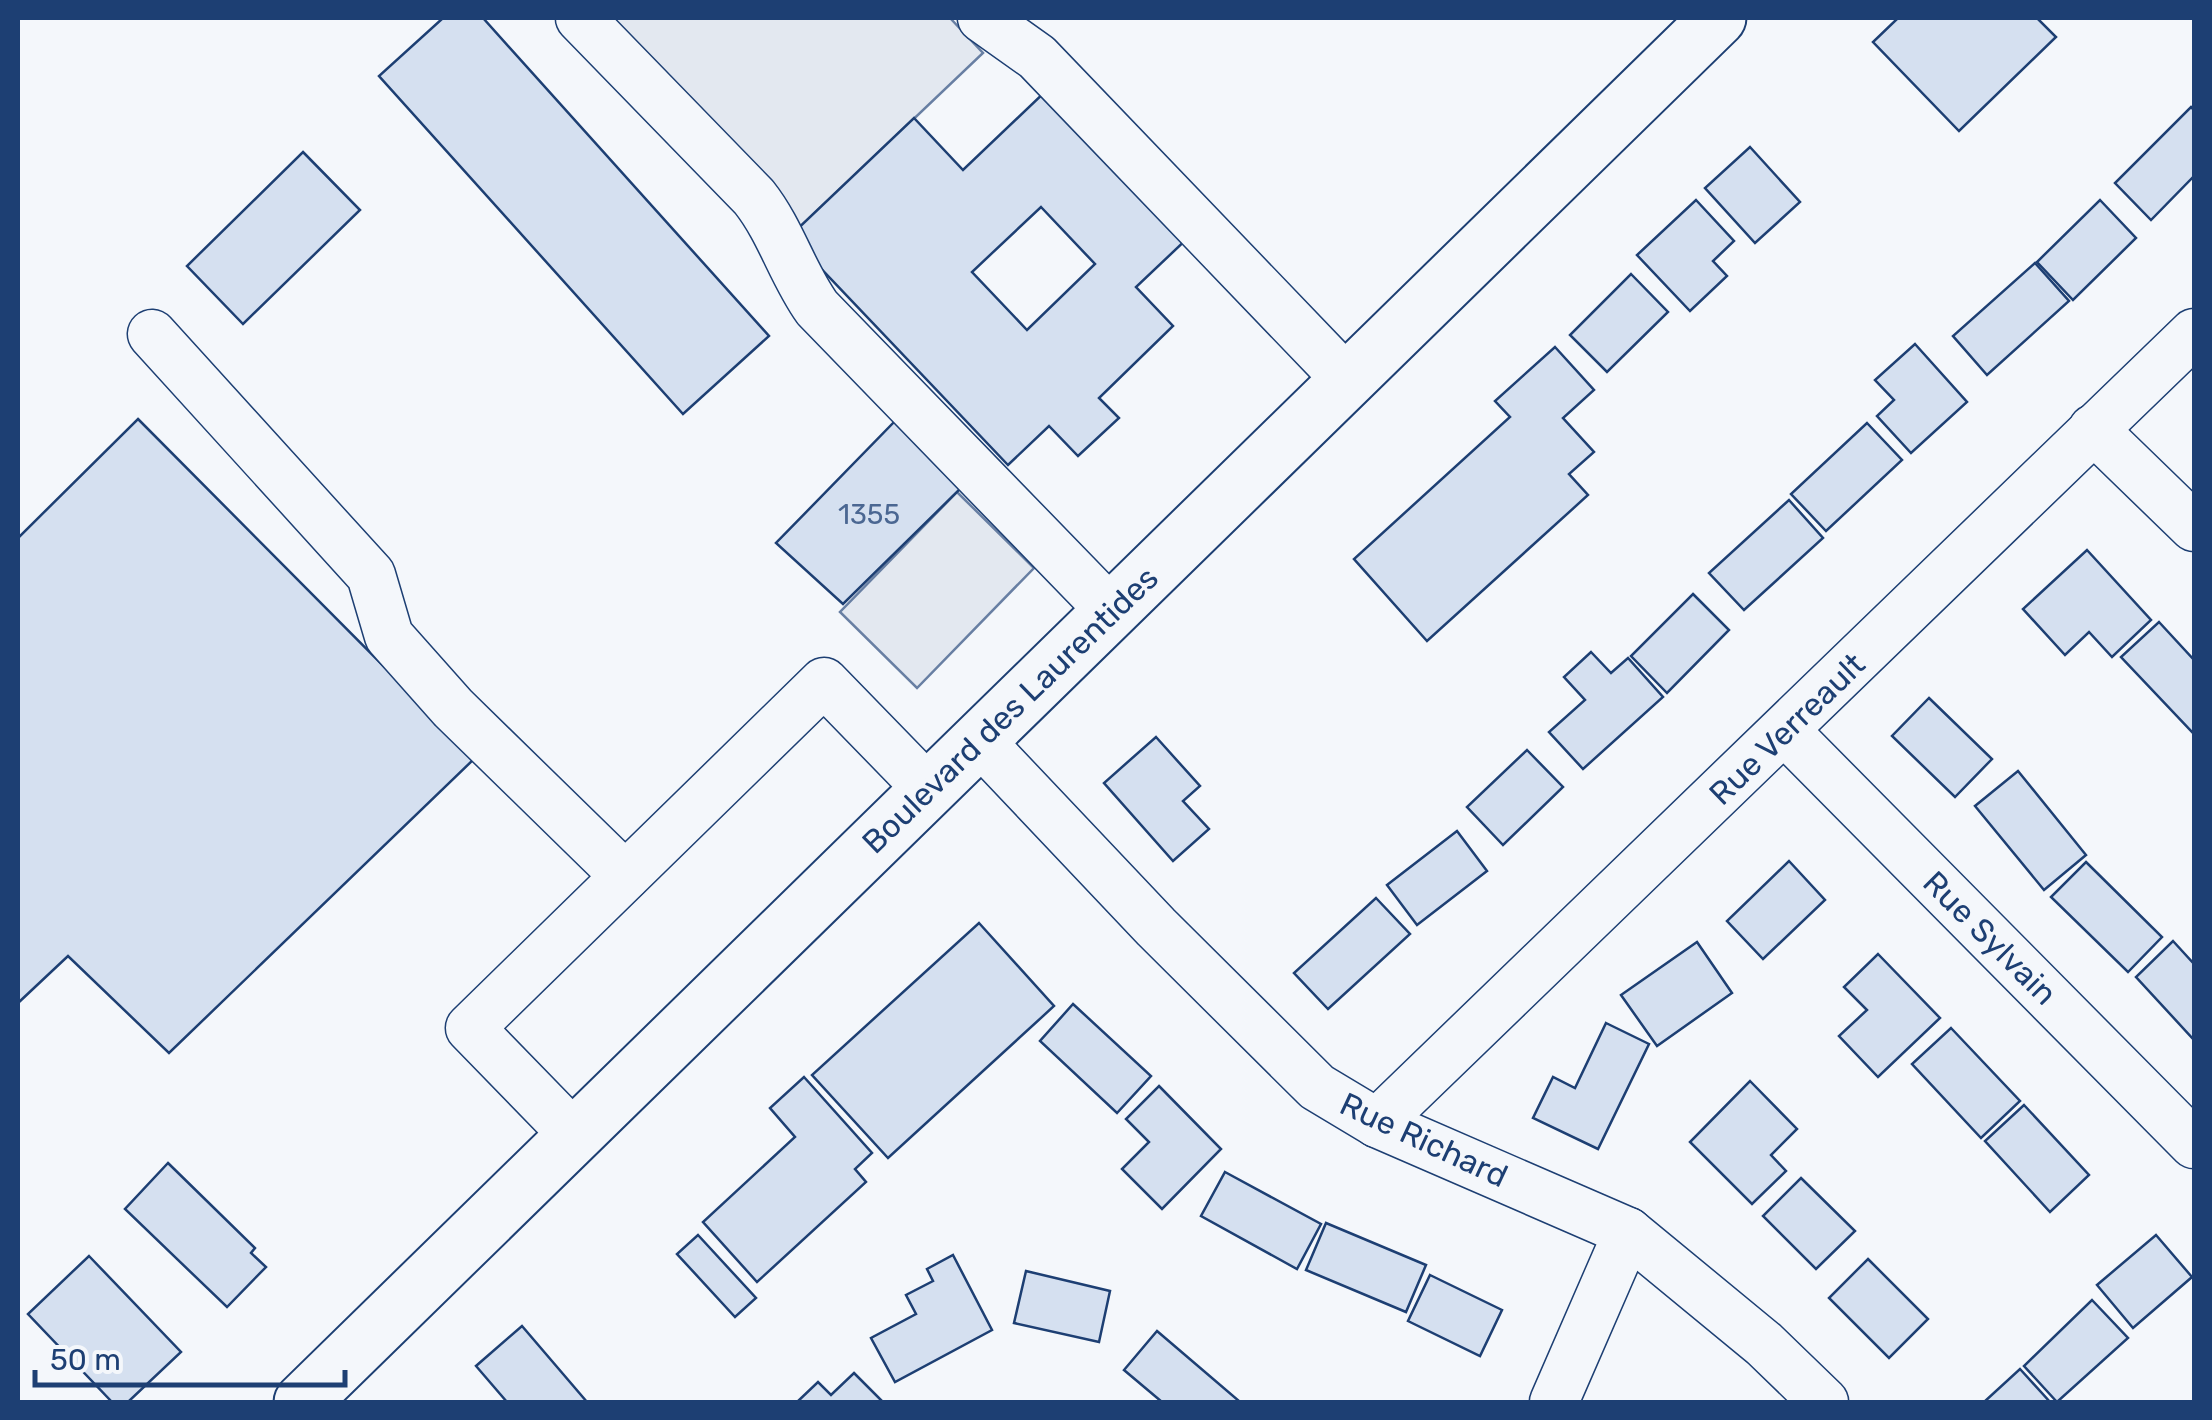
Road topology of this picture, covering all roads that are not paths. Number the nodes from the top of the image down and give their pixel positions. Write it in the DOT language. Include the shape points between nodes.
graph roads {
  1 [pos="580,18"];
  2 [pos="982,18"];
  3 [pos="1718,18"];
  4 [pos="2194,333"];
  5 [pos="152,334"];
  6 [pos="1348,380"];
  7 [pos="2093,429"];
  8 [pos="2194,527"];
  9 [pos="1112,611"];
  10 [pos="1786,732"];
  11 [pos="980,740"];
  12 [pos="929,790"];
  13 [pos="625,876"];
  14 [pos="1377,1122"];
  15 [pos="575,1136"];
  16 [pos="2194,1144"];
  17 [pos="1628,1232"];
  18 [pos="302,1402"];
  19 [pos="1554,1402"];
  20 [pos="1824,1402"];
  1 -- 9 [label="street" via="761,206 816,308"];
  2 -- 6 [label="street" via="1037,57"];
  3 -- 6 [label="main road, Boulevard des Laurentides"];
  4 -- 7 [label="street, Rue Verreault"];
  5 -- 13 [label="street" via="371,575 389,636"];
  6 -- 9 [label="main road, Boulevard des Laurentides"];
  7 -- 8 [label="street"];
  7 -- 10 [label="street, Rue Verreault"];
  9 -- 11 [label="main road, Boulevard des Laurentides"];
  10 -- 14 [label="street, Rue Verreault"];
  10 -- 16 [label="street, Rue Sylvain"];
  11 -- 12 [label="main road, Boulevard des Laurentides"];
  11 -- 14 [label="street, Rue Richard" via="1304,1075"];
  12 -- 13 [label="street" via="824,682"];
  12 -- 15 [label="main road, Boulevard des Laurentides"];
  13 -- 15 [label="street" via="470,1028"];
  14 -- 17 [label="street, Rue Richard"];
  15 -- 18 [label="main road, Boulevard des Laurentides"];
  17 -- 19 [label="street"];
  17 -- 20 [label="street, Rue Richard"];
}
